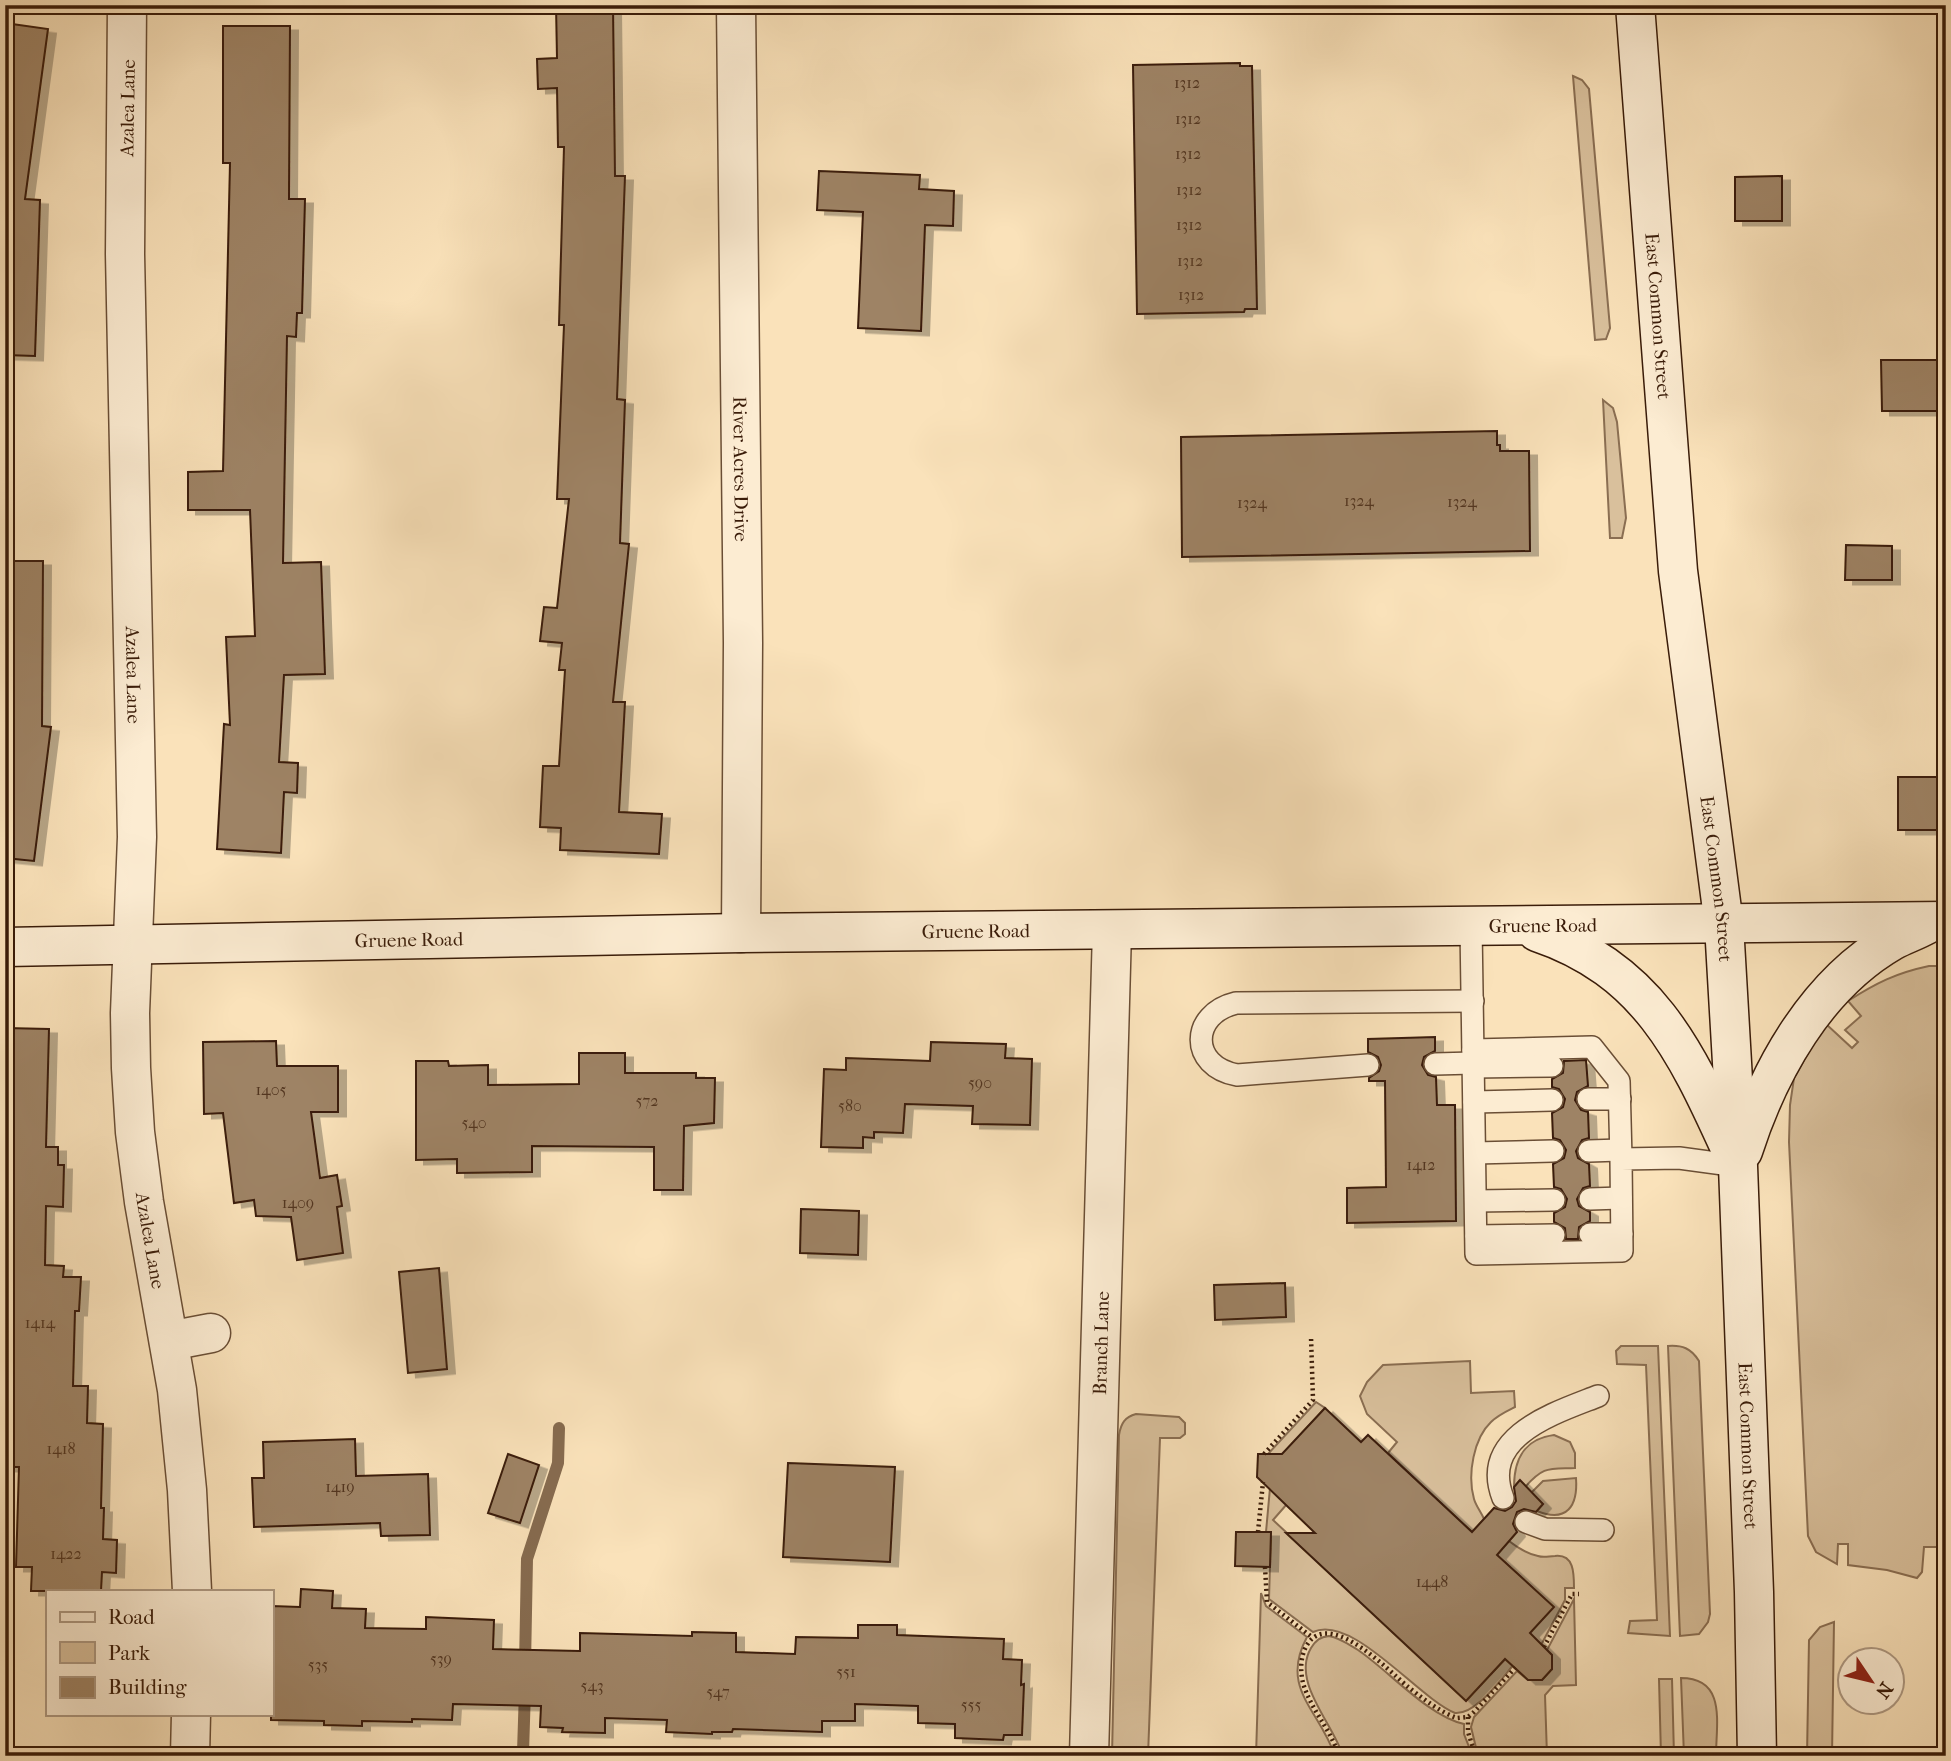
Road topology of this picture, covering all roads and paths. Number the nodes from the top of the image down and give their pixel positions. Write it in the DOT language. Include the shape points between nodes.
graph roads {
  1 [pos="127,5"];
  2 [pos="736,5"];
  3 [pos="1635,5"];
  4 [pos="1940,921"];
  5 [pos="1724,925"];
  6 [pos="1471,927"];
  7 [pos="1522,927"];
  8 [pos="1112,930"];
  9 [pos="741,933"];
  10 [pos="134,944"];
  11 [pos="5,947"];
  12 [pos="1473,1001"];
  13 [pos="1474,1060"];
  14 [pos="1435,1064"];
  15 [pos="1368,1065"];
  16 [pos="1552,1066"];
  17 [pos="1588,1099"];
  18 [pos="1620,1099"];
  19 [pos="1552,1100"];
  20 [pos="1474,1102"];
  21 [pos="1553,1151"];
  22 [pos="1589,1151"];
  23 [pos="1475,1153"];
  24 [pos="1620,1155"];
  25 [pos="1738,1166"];
  26 [pos="1621,1198"];
  27 [pos="1590,1199"];
  28 [pos="1554,1200"];
  29 [pos="1476,1201"];
  30 [pos="1590,1234"];
  31 [pos="1622,1234"];
  32 [pos="1554,1235"];
  33 [pos="1476,1236"];
  34 [pos="211,1333"];
  35 [pos="1311,1337"];
  36 [pos="169,1341"];
  37 [pos="1598,1396"];
  38 [pos="1264,1454"];
  39 [pos="1263,1482"];
  40 [pos="1503,1498"];
  41 [pos="1526,1522"];
  42 [pos="1603,1530"];
  43 [pos="1258,1532"];
  44 [pos="1265,1567"];
  45 [pos="192,1590"];
  46 [pos="1579,1594"];
  47 [pos="1313,1638"];
  48 [pos="1544,1647"];
  49 [pos="1517,1666"];
  50 [pos="191,1716"];
  51 [pos="1468,1717"];
  52 [pos="190,1756"];
  53 [pos="1089,1756"];
  54 [pos="1339,1756"];
  55 [pos="1473,1756"];
  56 [pos="1757,1756"];
  1 -- 10 [label="street, Azalea Lane" via="125,254"];
  2 -- 9 [label="street, River Acres Drive" via="743,643"];
  3 -- 5 [label="street, East Common Street" via="1678,571"];
  4 -- 5 [label="street, Gruene Road"];
  4 -- 25 [label="street" via="1892,942 1822,1000 1780,1064"];
  5 -- 7 [label="street, Gruene Road"];
  5 -- 25 [label="street, East Common Street"];
  6 -- 7 [label="street, Gruene Road"];
  6 -- 8 [label="street, Gruene Road"];
  6 -- 12 [label="lane"];
  7 -- 25 [label="street" via="1581,951 1645,999 1702,1087"];
  8 -- 9 [label="street, Gruene Road"];
  8 -- 53 [label="street, Branch Lane"];
  9 -- 10 [label="street, Gruene Road"];
  10 -- 11 [label="street, Gruene Road"];
  10 -- 36 [label="street, Azalea Lane" via="130,1013 135,1132"];
  12 -- 13 [label="lane"];
  12 -- 15 [label="lane" via="1236,1003 1212,1014 1201,1040 1211,1065 1237,1075"];
  13 -- 14 [label="lane"];
  13 -- 16 [label="lane"];
  13 -- 18 [label="lane" via="1592,1047 1597,1065 1619,1082"];
  13 -- 20 [label="lane"];
  17 -- 18 [label="lane"];
  18 -- 24 [label="lane"];
  19 -- 20 [label="lane"];
  20 -- 23 [label="lane"];
  21 -- 23 [label="lane"];
  22 -- 24 [label="lane"];
  23 -- 29 [label="lane"];
  24 -- 25 [label="lane"];
  24 -- 26 [label="lane"];
  25 -- 56 [label="street, East Common Street"];
  26 -- 27 [label="lane"];
  26 -- 31 [label="lane"];
  28 -- 29 [label="lane"];
  29 -- 33 [label="lane"];
  30 -- 31 [label="lane"];
  31 -- 33 [label="lane" via="1622,1251 1503,1254 1476,1254"];
  32 -- 33 [label="lane"];
  34 -- 36 [label="street"];
  35 -- 38 [label="path" via="1313,1400"];
  36 -- 45 [label="street, Azalea Lane" via="186,1478"];
  37 -- 40 [label="lane" via="1525,1429 1500,1461"];
  39 -- 43 [label="path"];
  41 -- 42 [label="lane" via="1545,1529"];
  44 -- 47 [label="path" via="1267,1602"];
  46 -- 48 [label="path" via="1572,1594"];
  47 -- 51 [label="path" via="1329,1633 1346,1638 1445,1712"];
  47 -- 54 [label="path" via="1302,1660 1303,1682"];
  49 -- 51 [label="path"];
  50 -- 52 [label="street"];
  51 -- 55 [label="path"];
}
